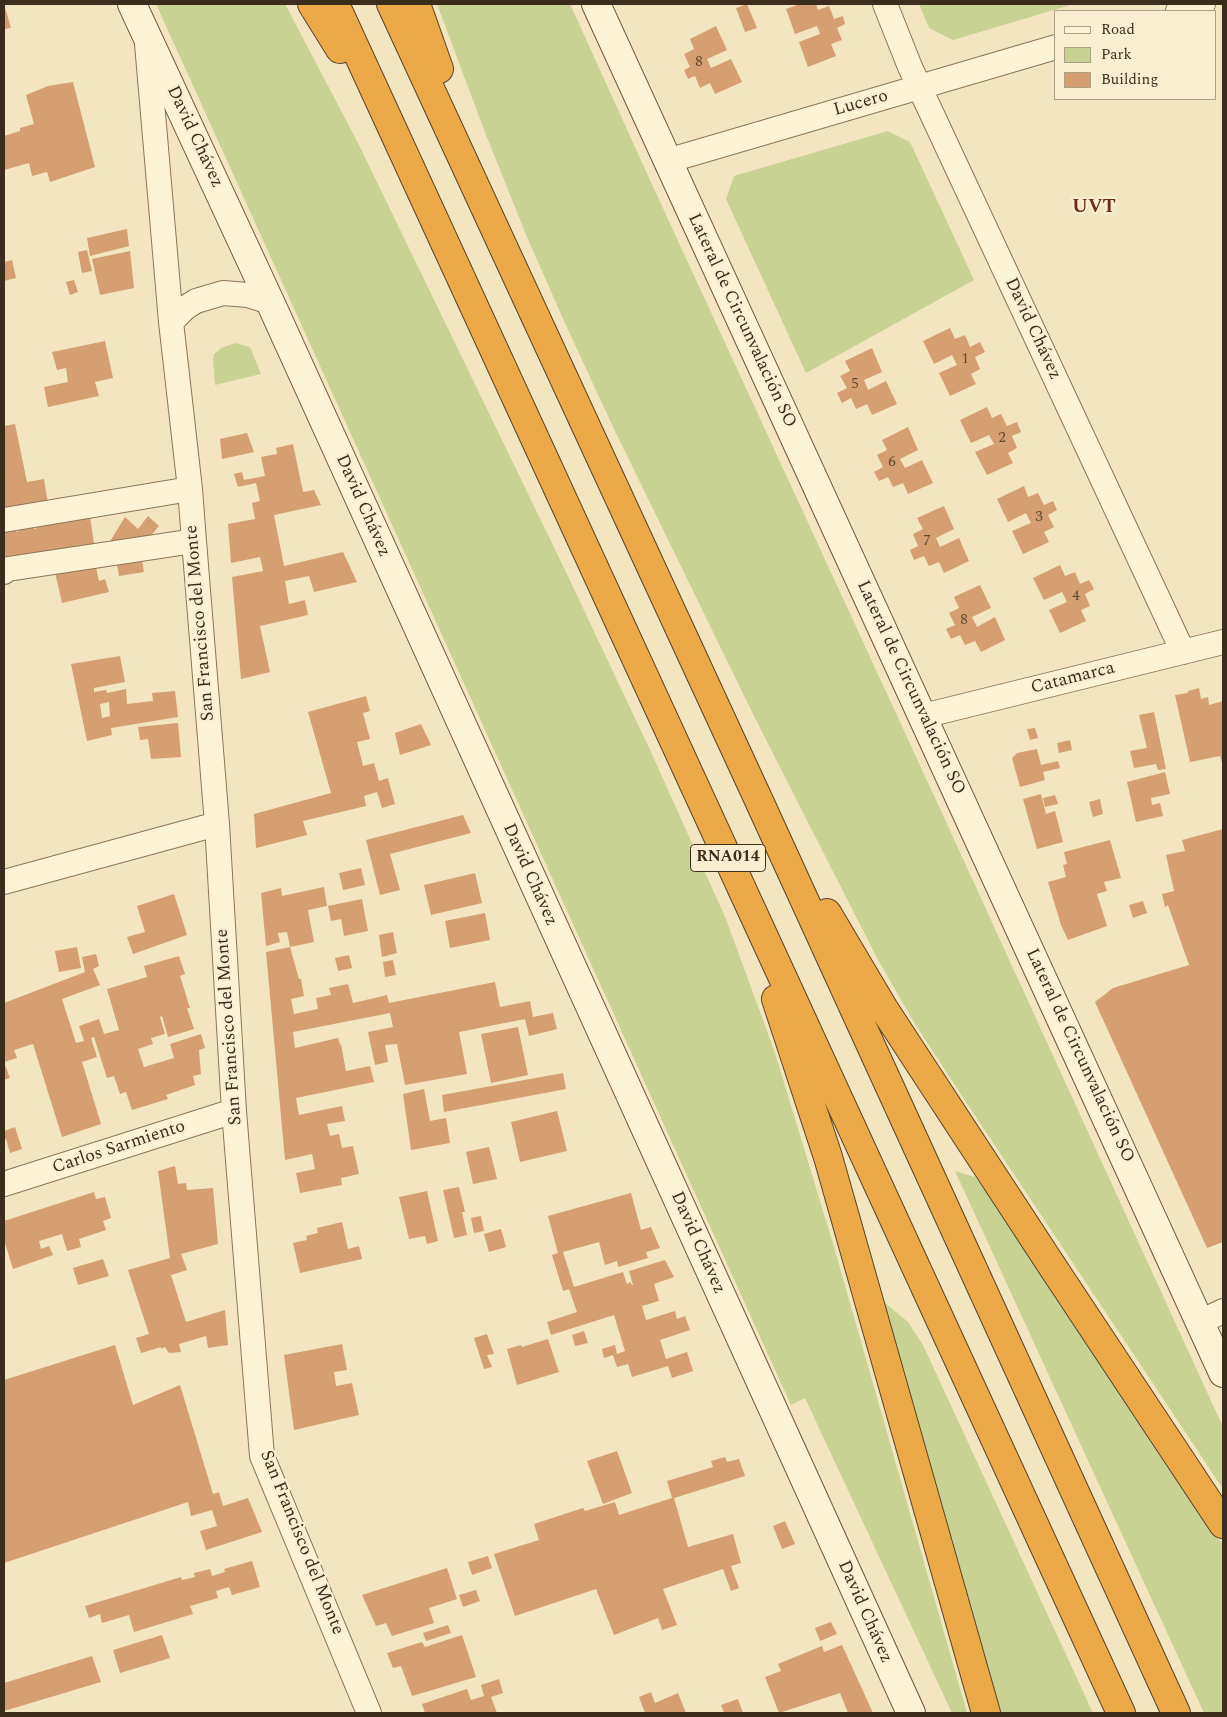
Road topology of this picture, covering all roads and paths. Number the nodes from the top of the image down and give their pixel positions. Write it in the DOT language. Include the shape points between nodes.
graph roads {
  1 [pos="132,4"];
  2 [pos="312,4"];
  3 [pos="335,4"];
  4 [pos="391,4"];
  5 [pos="416,4"];
  6 [pos="596,4"];
  7 [pos="886,4"];
  8 [pos="1203,4"];
  9 [pos="1182,10"];
  10 [pos="147,36"];
  11 [pos="1054,48"];
  12 [pos="920,87"];
  13 [pos="408,161"];
  14 [pos="667,161"];
  15 [pos="496,231"];
  16 [pos="271,304"];
  17 [pos="171,322"];
  18 [pos="190,489"];
  19 [pos="4,520"];
  20 [pos="194,541"];
  21 [pos="4,572"];
  22 [pos="1223,642"];
  23 [pos="1183,652"];
  24 [pos="923,716"];
  25 [pos="755,792"];
  26 [pos="217,824"];
  27 [pos="725,851"];
  28 [pos="4,882"];
  29 [pos="234,1111"];
  30 [pos="4,1184"];
  31 [pos="1212,1317"];
  32 [pos="1223,1373"];
  33 [pos="1223,1524"];
  34 [pos="369,1713"];
  35 [pos="910,1713"];
  36 [pos="986,1713"];
  37 [pos="1121,1713"];
  38 [pos="1176,1713"];
  1 -- 10 [label="street, San Francisco del Monte"];
  2 -- 13 [label="highway"];
  3 -- 13 [label="highway, RNA014"];
  4 -- 15 [label="highway, RNA014"];
  5 -- 15 [label="highway"];
  6 -- 14 [label="street, Lateral de Circunvalación SO"];
  7 -- 12 [label="street, David Chávez"];
  8 -- 9 [label="street"];
  10 -- 16 [label="street, David Chávez"];
  10 -- 17 [label="street, San Francisco del Monte"];
  11 -- 12 [label="street, Lucero"];
  12 -- 14 [label="street, Lucero"];
  12 -- 23 [label="street, David Chávez"];
  13 -- 27 [label="highway, RNA014"];
  14 -- 24 [label="street, Lateral de Circunvalación SO"];
  15 -- 25 [label="highway, RNA014"];
  16 -- 17 [label="street" via="248,294 223,293 196,301"];
  16 -- 35 [label="street, David Chávez"];
  17 -- 18 [label="street, San Francisco del Monte"];
  18 -- 19 [label="street"];
  18 -- 20 [label="street, San Francisco del Monte"];
  20 -- 21 [label="street" via="8,568"];
  20 -- 26 [label="street, San Francisco del Monte"];
  22 -- 23 [label="street, Catamarca"];
  23 -- 24 [label="street, Catamarca"];
  24 -- 31 [label="street, Lateral de Circunvalación SO"];
  25 -- 33 [label="highway" via="884,1009"];
  25 -- 38 [label="highway, RNA014"];
  26 -- 28 [label="street"];
  26 -- 29 [label="street, San Francisco del Monte"];
  27 -- 36 [label="highway" via="828,1157"];
  27 -- 37 [label="highway, RNA014"];
  29 -- 30 [label="street, Carlos Sarmiento"];
  29 -- 34 [label="street, San Francisco del Monte" via="262,1456"];
  31 -- 32 [label="street, Lateral de Circunvalación SO"];
}
